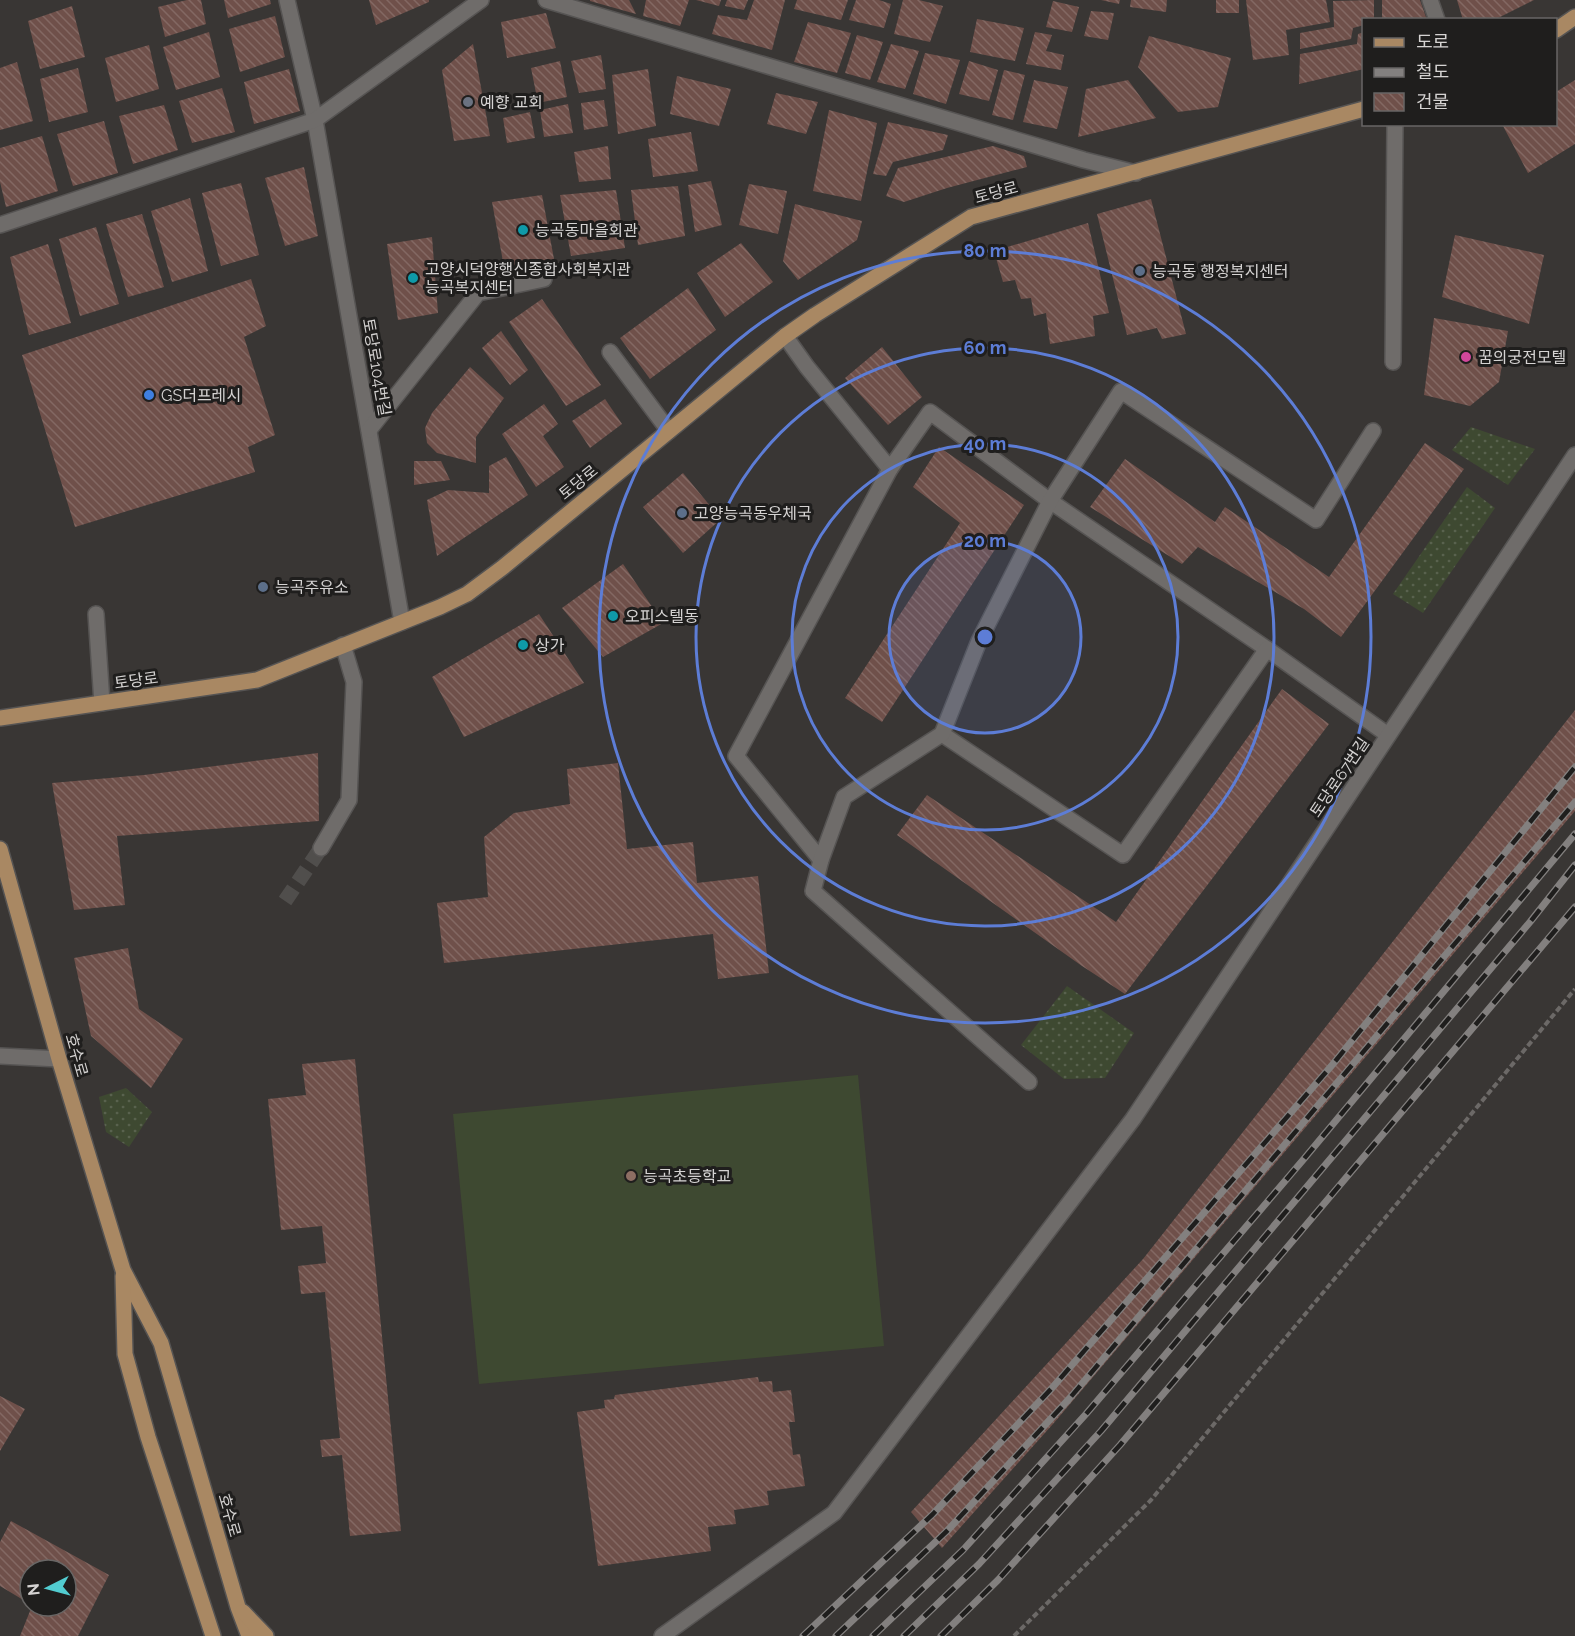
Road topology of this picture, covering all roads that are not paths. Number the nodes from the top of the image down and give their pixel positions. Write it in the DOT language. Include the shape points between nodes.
graph roads {
  1 [pos="287,0"];
  2 [pos="482,0"];
  3 [pos="546,0"];
  4 [pos="1430,0"];
  5 [pos="1575,17"];
  6 [pos="1436,18"];
  7 [pos="1557,29"];
  8 [pos="1362,110"];
  9 [pos="315,120"];
  10 [pos="1395,126"];
  11 [pos="1136,173"];
  12 [pos="0,225"];
  13 [pos="544,279"];
  14 [pos="784,336"];
  15 [pos="610,352"];
  16 [pos="1393,362"];
  17 [pos="369,430"];
  18 [pos="1373,430"];
  19 [pos="669,431"];
  20 [pos="1575,455"];
  21 [pos="890,469"];
  22 [pos="1050,501"];
  23 [pos="96,614"];
  24 [pos="402,622"];
  25 [pos="343,645"];
  26 [pos="1267,649"];
  27 [pos="102,703"];
  28 [pos="0,718"];
  29 [pos="942,734"];
  30 [pos="1388,735"];
  31 [pos="321,848"];
  32 [pos="0,849"];
  33 [pos="821,860"];
  34 [pos="0,1056"];
  35 [pos="59,1059"];
  36 [pos="1029,1082"];
  37 [pos="123,1270"];
  38 [pos="238,1607"];
  39 [pos="210,1633"];
  40 [pos="249,1636"];
  41 [pos="266,1636"];
  42 [pos="662,1636"];
  1 -- 9 [label="street, 토당로104번길"];
  2 -- 9 [label="street"];
  3 -- 11 [label="street, 토당로"];
  4 -- 6 [label="street"];
  5 -- 7 [label="main road"];
  8 -- 11 [label="main road, 토당로"];
  9 -- 12 [label="street"];
  9 -- 17 [label="street, 토당로104번길"];
  10 -- 16 [label="street"];
  11 -- 14 [label="main road, 토당로" via="971,217"];
  13 -- 17 [label="street" via="478,293"];
  14 -- 19 [label="main road, 토당로"];
  14 -- 21 [label="street"];
  15 -- 19 [label="street"];
  17 -- 24 [label="street, 토당로104번길"];
  18 -- 22 [label="street" via="1316,520 1121,392"];
  19 -- 24 [label="main road, 토당로" via="467,594"];
  20 -- 30 [label="street, 토당로67번길"];
  21 -- 22 [label="street" via="930,412"];
  21 -- 33 [label="street" via="736,756"];
  22 -- 26 [label="street"];
  22 -- 29 [label="street" via="979,641"];
  23 -- 27 [label="street"];
  24 -- 25 [label="main road, 토당로"];
  25 -- 27 [label="main road, 토당로" via="257,680"];
  25 -- 31 [label="street" via="354,682 350,800"];
  26 -- 29 [label="street" via="1123,855"];
  26 -- 30 [label="street"];
  27 -- 28 [label="main road, 토당로"];
  29 -- 33 [label="street" via="844,797"];
  30 -- 42 [label="street, 토당로67번길" via="1133,1119 834,1513"];
  32 -- 35 [label="main road, 호수로"];
  33 -- 36 [label="street" via="813,891"];
  34 -- 35 [label="street"];
  35 -- 37 [label="main road, 호수로"];
  37 -- 38 [label="main road, 호수로" via="161,1343"];
  37 -- 39 [label="main road, 호수로" via="125,1354"];
  38 -- 40 [label="main road, 호수로"];
  38 -- 41 [label="main road"];
}
